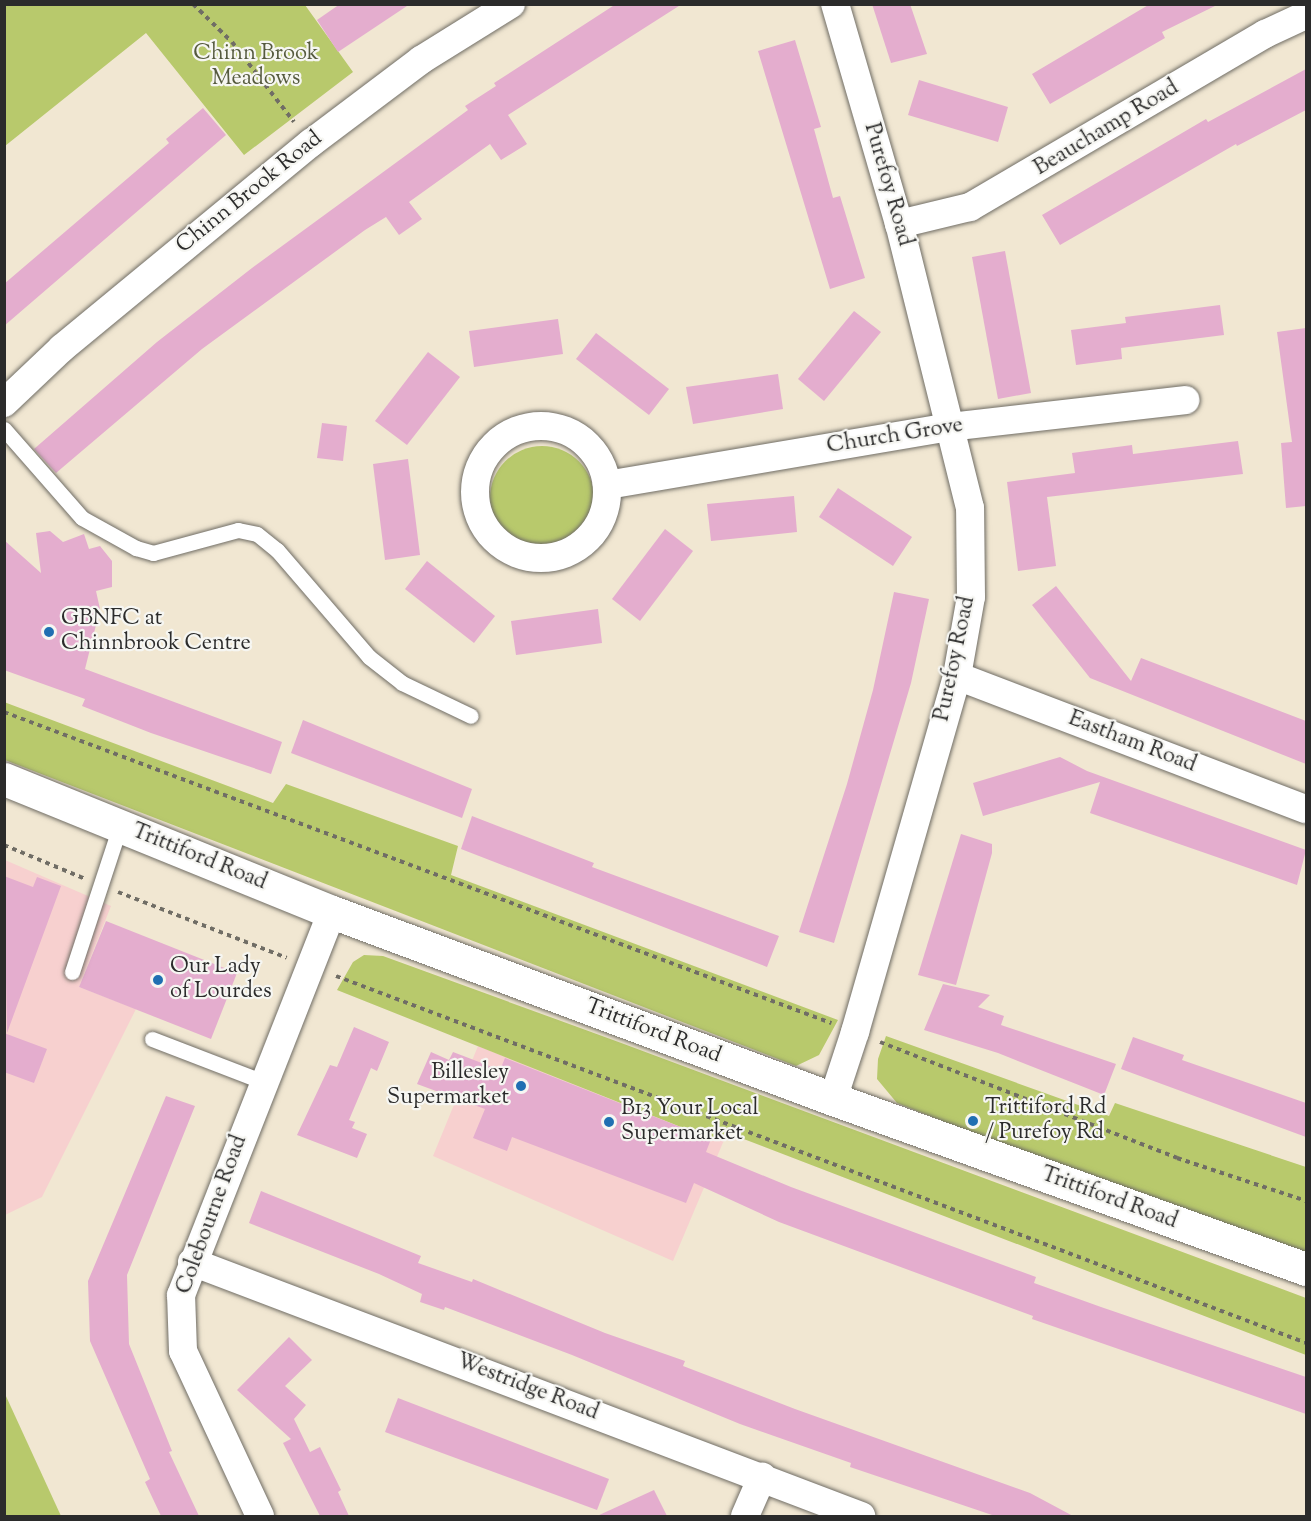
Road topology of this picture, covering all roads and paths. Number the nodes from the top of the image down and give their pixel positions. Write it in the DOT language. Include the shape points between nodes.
graph roads {
  1 [pos="193,4"];
  2 [pos="512,4"];
  3 [pos="835,4"];
  4 [pos="1306,15"];
  5 [pos="310,143"];
  6 [pos="899,224"];
  7 [pos="1185,400"];
  8 [pos="4,403"];
  9 [pos="949,427"];
  10 [pos="4,429"];
  11 [pos="607,485"];
  12 [pos="957,676"];
  13 [pos="4,712"];
  14 [pos="471,716"];
  15 [pos="4,779"];
  16 [pos="1306,810"];
  17 [pos="120,826"];
  18 [pos="4,845"];
  19 [pos="99,885"];
  20 [pos="332,912"];
  21 [pos="310,967"];
  22 [pos="72,972"];
  23 [pos="855,1032"];
  24 [pos="152,1039"];
  25 [pos="264,1082"];
  26 [pos="833,1099"];
  27 [pos="1306,1201"];
  28 [pos="192,1262"];
  29 [pos="1306,1269"];
  30 [pos="1306,1343"];
  31 [pos="762,1477"];
  32 [pos="260,1516"];
  33 [pos="745,1516"];
  34 [pos="861,1516"];
  1 -- 5 [label="path" via="232,42"];
  2 -- 5 [label="street, Chinn Brook Road" via="422,60"];
  3 -- 6 [label="street, Purefoy Road"];
  4 -- 6 [label="street, Beauchamp Road" via="1265,34 970,207"];
  5 -- 8 [label="street, Chinn Brook Road" via="62,348"];
  6 -- 9 [label="street, Purefoy Road"];
  7 -- 9 [label="street, Church Grove"];
  9 -- 11 [label="street, Church Grove"];
  9 -- 12 [label="street, Purefoy Road" via="969,508 971,597"];
  10 -- 14 [label="lane" via="82,518 136,548 153,553 238,530 256,534 277,550 386,672"];
  11 -- 11 [label="street" via="606,507 598,527 584,543 566,554 545,559 524,556 504,547 488,533 478,514 475,493 478,471 489,452 506,436 526,428 549,427 570,433 588,446 601,464"];
  12 -- 16 [label="street, Eastham Road"];
  12 -- 23 [label="street, Purefoy Road"];
  13 -- 23 [label="path"];
  15 -- 17 [label="street, Trittiford Road"];
  17 -- 19 [label="lane"];
  17 -- 20 [label="street, Trittiford Road"];
  18 -- 19 [label="path"];
  19 -- 21 [label="path"];
  19 -- 22 [label="lane"];
  20 -- 21 [label="street, Colebourne Road"];
  20 -- 26 [label="street, Trittiford Road"];
  21 -- 25 [label="street, Colebourne Road"];
  21 -- 30 [label="path"];
  23 -- 26 [label="street, Purefoy Road"];
  23 -- 27 [label="path" via="1177,1158"];
  24 -- 25 [label="lane"];
  25 -- 28 [label="street, Colebourne Road"];
  26 -- 29 [label="street, Trittiford Road"];
  28 -- 31 [label="street, Westridge Road"];
  28 -- 32 [label="street, Colebourne Road" via="181,1295 183,1351"];
  31 -- 33 [label="street"];
  31 -- 34 [label="street, Westridge Road"];
}
